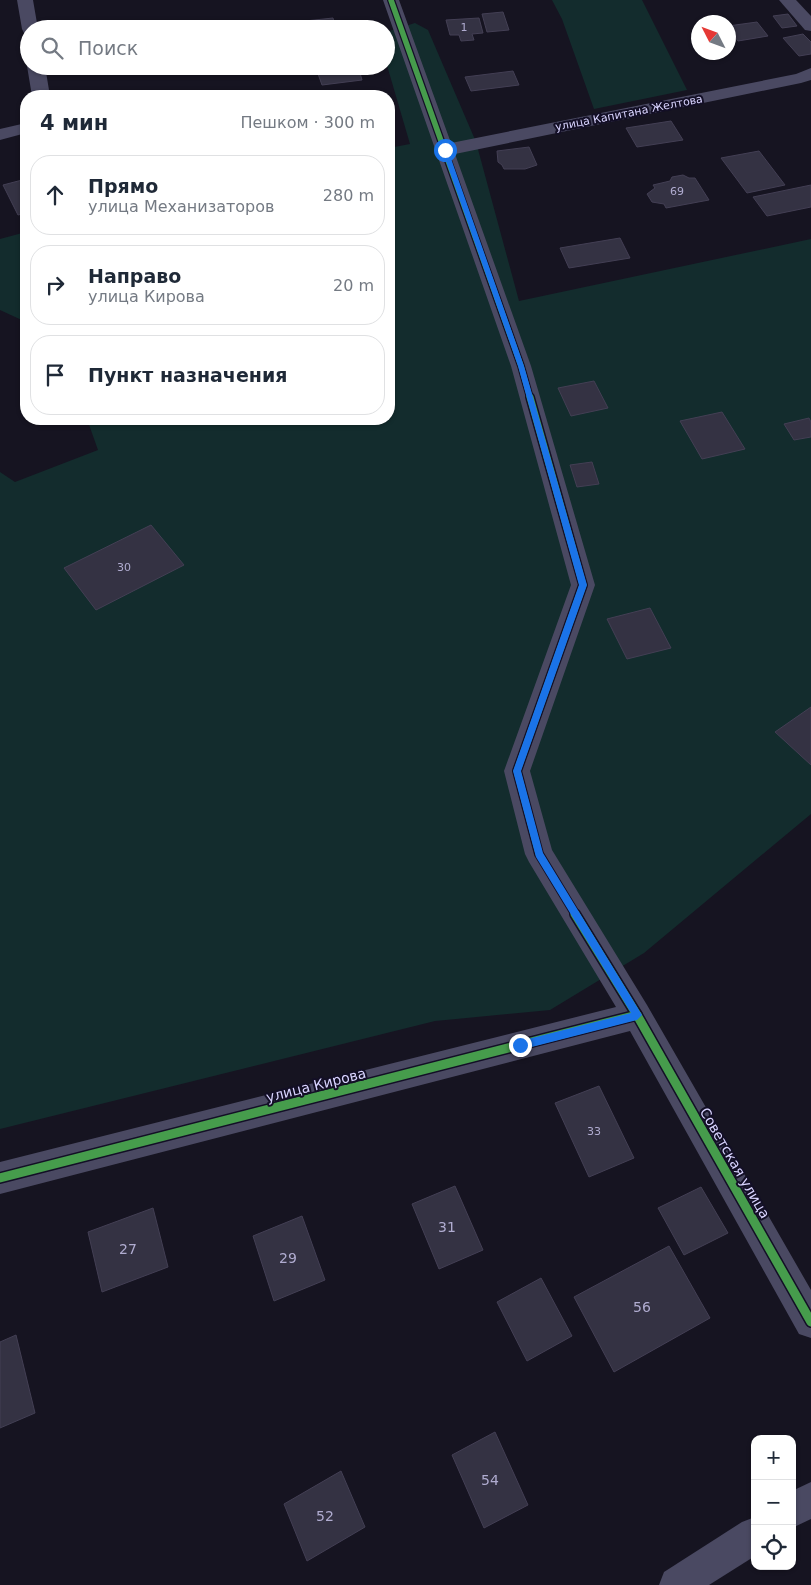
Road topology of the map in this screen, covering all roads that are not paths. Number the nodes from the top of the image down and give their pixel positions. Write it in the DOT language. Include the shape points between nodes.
graph roads {
  1 [pos="25,0"];
  2 [pos="391,0"];
  3 [pos="787,0"];
  4 [pos="28,20"];
  5 [pos="811,26"];
  6 [pos="811,73"];
  7 [pos="38,75"];
  8 [pos="40,90"];
  9 [pos="20,130"];
  10 [pos="0,135"];
  11 [pos="445,150"];
  12 [pos="637,1015"];
  13 [pos="0,1178"];
  14 [pos="811,1322"];
  15 [pos="811,1499"];
  16 [pos="796,1508"];
  17 [pos="751,1538"];
  18 [pos="677,1585"];
  1 -- 4 [label="street"];
  2 -- 11 [label="street, Советская улица"];
  3 -- 5 [label="street"];
  6 -- 11 [label="street, улица Капитана Желтова" via="801,78"];
  7 -- 8 [label="street"];
  9 -- 10 [label="street"];
  11 -- 12 [label="street, Советская улица" via="521,366 583,585 517,771 539,854"];
  12 -- 13 [label="street, улица Кирова"];
  12 -- 14 [label="street, Советская улица"];
  15 -- 16 [label="street"];
  17 -- 18 [label="street"];
}
